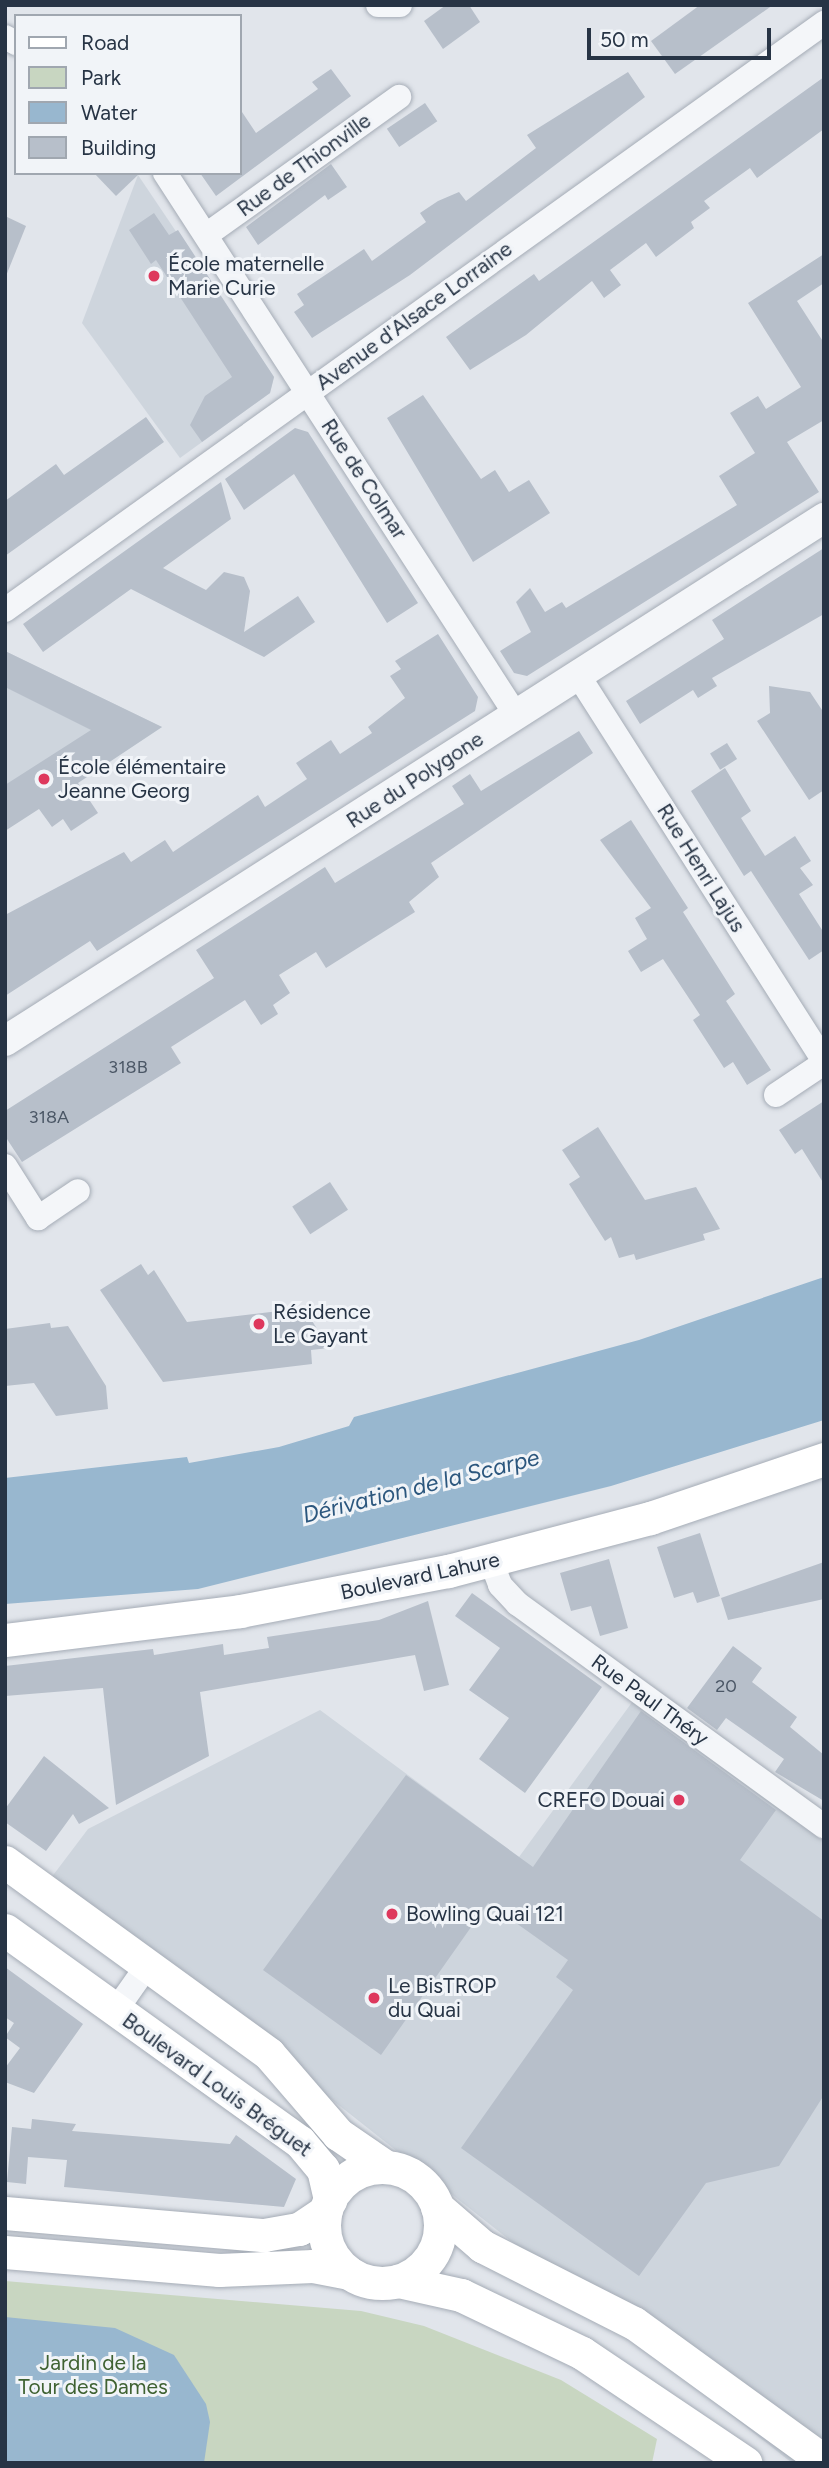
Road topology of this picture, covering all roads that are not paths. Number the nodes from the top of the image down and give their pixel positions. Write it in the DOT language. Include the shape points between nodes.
graph roads {
  1 [pos="378,5"];
  2 [pos="400,5"];
  3 [pos="824,23"];
  4 [pos="399,97"];
  5 [pos="166,175"];
  6 [pos="209,233"];
  7 [pos="309,391"];
  8 [pos="824,518"];
  9 [pos="5,610"];
  10 [pos="578,675"];
  11 [pos="516,715"];
  12 [pos="5,1041"];
  13 [pos="824,1062"];
  14 [pos="776,1095"];
  15 [pos="5,1166"];
  16 [pos="78,1191"];
  17 [pos="824,1459"];
  18 [pos="491,1561"];
  19 [pos="5,1640"];
  20 [pos="824,1826"];
  21 [pos="5,1862"];
  22 [pos="5,1930"];
  23 [pos="148,1966"];
  24 [pos="116,2010"];
  25 [pos="386,2167"];
  26 [pos="328,2205"];
  27 [pos="437,2207"];
  28 [pos="5,2213"];
  29 [pos="5,2252"];
  30 [pos="349,2273"];
  31 [pos="398,2281"];
  32 [pos="824,2461"];
  33 [pos="746,2463"];
  1 -- 2 [label="street"];
  3 -- 7 [label="street, Avenue d'Alsace Lorraine"];
  4 -- 6 [label="street, Rue de Thionville"];
  5 -- 6 [label="street, Rue de Colmar"];
  6 -- 7 [label="street, Rue de Colmar"];
  7 -- 9 [label="street, Avenue d'Alsace Lorraine"];
  7 -- 11 [label="street, Rue de Colmar"];
  8 -- 10 [label="street, Rue du Polygone"];
  10 -- 11 [label="street, Rue du Polygone"];
  10 -- 13 [label="street, Rue Henri Lajus"];
  11 -- 12 [label="street, Rue du Polygone"];
  13 -- 14 [label="street, Rue Henri Lajus"];
  15 -- 16 [label="street" via="38,1218"];
  17 -- 18 [label="main road, Boulevard Lahure" via="650,1518"];
  18 -- 19 [label="main road, Boulevard Lahure" via="240,1611"];
  18 -- 20 [label="street, Rue Paul Théry" via="500,1586 518,1604"];
  21 -- 23 [label="main road, Boulevard Louis Bréguet"];
  22 -- 24 [label="main road, Boulevard Louis Bréguet"];
  23 -- 24 [label="street, Boulevard Louis Bréguet"];
  23 -- 25 [label="main road, Boulevard Louis Bréguet" via="280,2063 338,2134"];
  24 -- 26 [label="main road, Boulevard Louis Bréguet" via="307,2148 323,2169"];
  25 -- 26 [label="main road" via="353,2175"];
  25 -- 27 [label="main road" via="418,2179"];
  26 -- 28 [label="main road" via="299,2229 264,2235"];
  26 -- 30 [label="main road" via="328,2245"];
  27 -- 31 [label="main road" via="433,2252"];
  27 -- 32 [label="main road" via="482,2246 634,2323"];
  29 -- 30 [label="main road" via="219,2270 313,2266"];
  30 -- 31 [label="main road" via="372,2283"];
  31 -- 33 [label="main road" via="460,2295 572,2347"];
}
